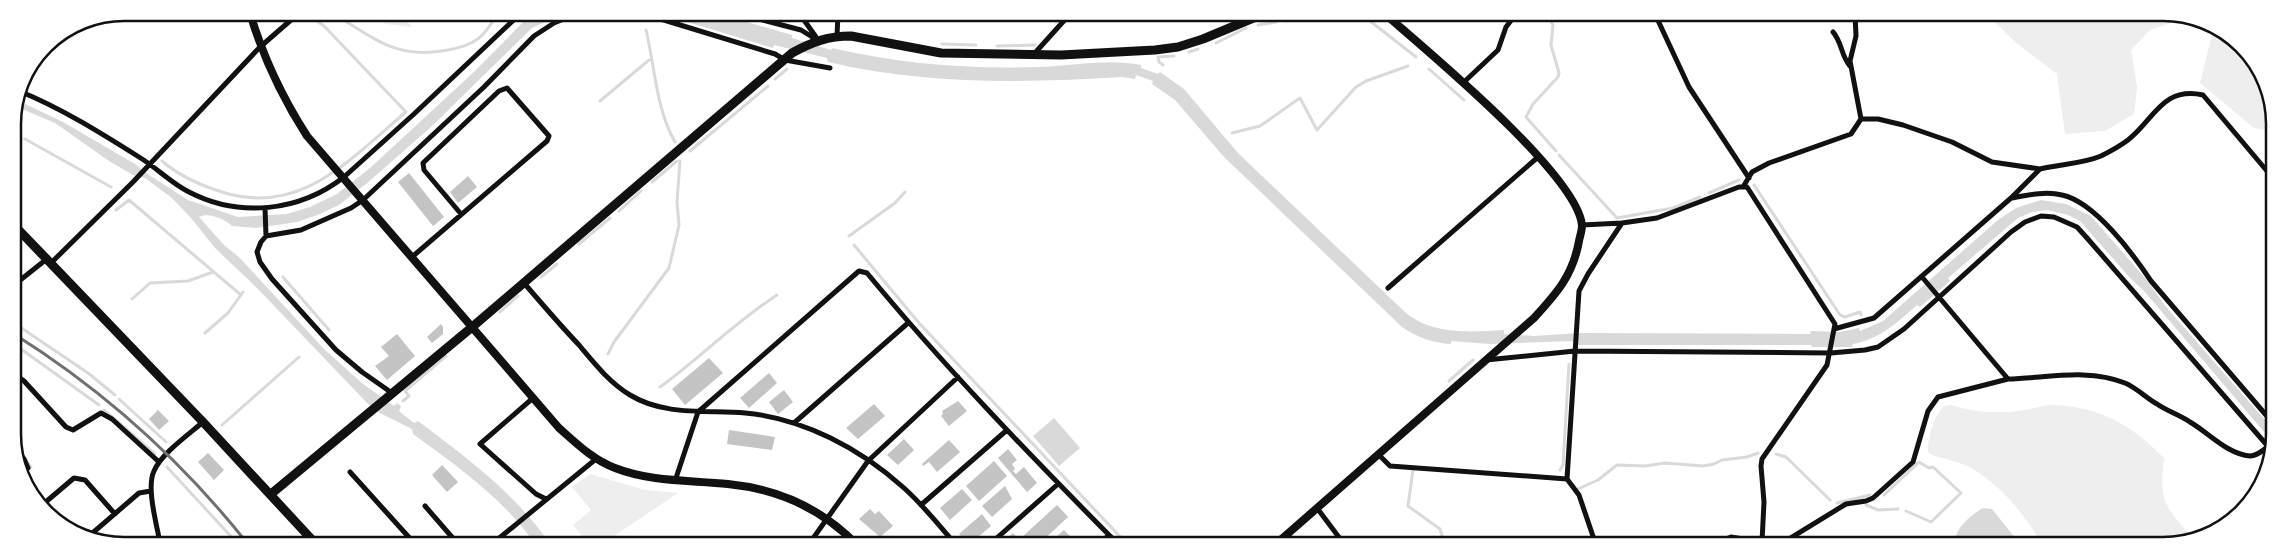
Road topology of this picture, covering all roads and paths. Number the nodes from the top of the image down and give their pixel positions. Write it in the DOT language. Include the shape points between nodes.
graph roads {
  1 [pos="252,21"];
  2 [pos="290,21"];
  3 [pos="513,21"];
  4 [pos="559,21"];
  5 [pos="667,21"];
  6 [pos="767,21"];
  7 [pos="806,21"];
  8 [pos="837,21"];
  9 [pos="1064,21"];
  10 [pos="1233,21"];
  11 [pos="1393,21"];
  12 [pos="1511,21"];
  13 [pos="1658,21"];
  14 [pos="1855,21"];
  15 [pos="1833,32"];
  16 [pos="837,36"];
  17 [pos="821,39"];
  18 [pos="260,47"];
  19 [pos="1034,54"];
  20 [pos="784,60"];
  21 [pos="1850,66"];
  22 [pos="830,68"];
  23 [pos="1463,83"];
  24 [pos="26,94"];
  25 [pos="1861,119"];
  26 [pos="1538,156"];
  27 [pos="148,166"];
  28 [pos="2040,169"];
  29 [pos="2266,170"];
  30 [pos="1749,178"];
  31 [pos="345,179"];
  32 [pos="1743,187"];
  33 [pos="361,197"];
  34 [pos="2011,198"];
  35 [pos="265,208"];
  36 [pos="461,214"];
  37 [pos="1622,223"];
  38 [pos="1582,225"];
  39 [pos="21,232"];
  40 [pos="266,236"];
  41 [pos="412,257"];
  42 [pos="50,260"];
  43 [pos="1922,277"];
  44 [pos="21,280"];
  45 [pos="524,282"];
  46 [pos="1388,288"];
  47 [pos="1940,298"];
  48 [pos="908,323"];
  49 [pos="471,328"];
  50 [pos="1834,329"];
  51 [pos="1575,351"];
  52 [pos="1831,353"];
  53 [pos="1486,360"];
  54 [pos="958,377"];
  55 [pos="21,379"];
  56 [pos="2008,379"];
  57 [pos="390,394"];
  58 [pos="533,398"];
  59 [pos="698,412"];
  60 [pos="2266,415"];
  61 [pos="203,422"];
  62 [pos="794,423"];
  63 [pos="1006,430"];
  64 [pos="2266,441"];
  65 [pos="2265,450"];
  66 [pos="1378,454"];
  67 [pos="596,459"];
  68 [pos="868,461"];
  69 [pos="159,462"];
  70 [pos="26,464"];
  71 [pos="28,468"];
  72 [pos="350,472"];
  73 [pos="1567,479"];
  74 [pos="675,481"];
  75 [pos="1058,484"];
  76 [pos="152,491"];
  77 [pos="271,494"];
  78 [pos="546,500"];
  79 [pos="47,501"];
  80 [pos="922,505"];
  81 [pos="425,506"];
  82 [pos="1317,508"];
  83 [pos="115,514"];
  84 [pos="827,518"];
  85 [pos="94,532"];
  86 [pos="1109,535"];
  87 [pos="159,537"];
  88 [pos="309,537"];
  89 [pos="408,537"];
  90 [pos="452,537"];
  91 [pos="501,537"];
  92 [pos="814,537"];
  93 [pos="848,537"];
  94 [pos="949,537"];
  95 [pos="998,537"];
  96 [pos="1284,537"];
  97 [pos="1339,537"];
  98 [pos="1593,537"];
  99 [pos="1763,537"];
  100 [pos="1792,537"];
  1 -- 18 [label="street"];
  2 -- 18 [label="street"];
  3 -- 31 [label="street"];
  4 -- 33 [label="street" via="534,36 484,87"];
  5 -- 20 [label="street" via="775,54"];
  6 -- 17 [label="street"];
  7 -- 17 [label="street"];
  8 -- 16 [label="street"];
  9 -- 19 [label="street"];
  10 -- 19 [label="main road" via="1203,39 1178,47"];
  11 -- 23 [label="street"];
  12 -- 23 [label="street" via="1498,50"];
  13 -- 30 [label="street" via="1689,87"];
  14 -- 21 [label="street"];
  15 -- 21 [label="street"];
  16 -- 17 [label="main road"];
  16 -- 19 [label="main road" via="941,53"];
  17 -- 20 [label="main road"];
  18 -- 27 [label="street"];
  18 -- 31 [label="street" via="281,93 307,136"];
  20 -- 22 [label="street"];
  20 -- 45 [label="main road"];
  21 -- 25 [label="street"];
  23 -- 26 [label="street"];
  24 -- 27 [label="street" via="72,116"];
  25 -- 28 [label="street" via="1903,125 1952,142 1992,162"];
  25 -- 30 [label="street" via="1851,134 1769,163 1752,172"];
  26 -- 38 [label="street" via="1574,203"];
  26 -- 46 [label="street"];
  27 -- 35 [label="street" via="208,201 240,208"];
  27 -- 42 [label="street"];
  28 -- 29 [label="street" via="2100,156 2128,140 2168,99 2192,92 2203,94"];
  28 -- 34 [label="street"];
  30 -- 32 [label="street"];
  31 -- 33 [label="street"];
  31 -- 35 [label="street" via="306,199"];
  32 -- 37 [label="street" via="1657,218"];
  32 -- 50 [label="street" via="1747,187 1754,196 1827,309 1835,324"];
  33 -- 40 [label="street" via="351,208 301,230"];
  33 -- 41 [label="street"];
  34 -- 43 [label="street"];
  34 -- 60 [label="street" via="2032,194 2061,195 2082,203 2097,215"];
  35 -- 40 [label="street"];
  36 -- 36 [label="street" via="549,136 507,88 499,91 422,163 424,170"];
  36 -- 41 [label="street"];
  37 -- 38 [label="street"];
  37 -- 51 [label="street" via="1580,291"];
  38 -- 53 [label="street" via="1570,274 1534,318"];
  39 -- 42 [label="main road"];
  40 -- 57 [label="street" via="257,252 272,279 336,350"];
  41 -- 49 [label="street"];
  42 -- 44 [label="street"];
  42 -- 61 [label="main road"];
  43 -- 47 [label="street"];
  43 -- 50 [label="street" via="1874,318"];
  45 -- 49 [label="main road"];
  45 -- 59 [label="street" via="608,379 631,396 656,406"];
  47 -- 52 [label="street" via="1878,347"];
  47 -- 56 [label="street"];
  47 -- 64 [label="street" via="2025,222 2041,216 2067,221 2088,238"];
  48 -- 54 [label="street"];
  48 -- 59 [label="street" via="867,273 859,271"];
  48 -- 62 [label="street"];
  49 -- 57 [label="main road"];
  49 -- 58 [label="street"];
  50 -- 52 [label="street"];
  51 -- 52 [label="street"];
  51 -- 53 [label="street"];
  51 -- 73 [label="street"];
  52 -- 99 [label="street" via="1827,365 1762,459"];
  53 -- 66 [label="street"];
  54 -- 63 [label="street"];
  54 -- 68 [label="street"];
  55 -- 69 [label="street" via="66,427 73,430 101,412"];
  56 -- 65 [label="street" via="2073,375 2125,383 2233,450 2248,456"];
  56 -- 100 [label="street" via="1938,397 1928,411 1913,462 1873,498 1846,504"];
  57 -- 77 [label="main road"];
  58 -- 67 [label="street" via="559,428"];
  58 -- 78 [label="street" via="480,444"];
  59 -- 62 [label="street" via="746,413"];
  59 -- 74 [label="street"];
  61 -- 69 [label="street"];
  61 -- 77 [label="main road"];
  62 -- 68 [label="street" via="822,434"];
  63 -- 75 [label="street"];
  63 -- 80 [label="street"];
  66 -- 73 [label="street" via="1390,466"];
  66 -- 82 [label="street"];
  67 -- 74 [label="street" via="628,472"];
  67 -- 78 [label="street"];
  68 -- 80 [label="street"];
  68 -- 84 [label="street"];
  69 -- 76 [label="street" via="153,472"];
  70 -- 71 [label="street"];
  72 -- 89 [label="street"];
  73 -- 98 [label="street" via="1579,495"];
  74 -- 84 [label="street" via="754,488 808,506"];
  75 -- 86 [label="street"];
  75 -- 95 [label="street"];
  76 -- 83 [label="street" via="139,494"];
  76 -- 87 [label="street"];
  77 -- 88 [label="main road"];
  78 -- 91 [label="street"];
  79 -- 83 [label="street" via="74,478 85,480"];
  80 -- 94 [label="street"];
  81 -- 90 [label="street"];
  82 -- 96 [label="street"];
  82 -- 97 [label="street"];
  83 -- 85 [label="street"];
  84 -- 92 [label="street"];
  84 -- 93 [label="street"];
}
